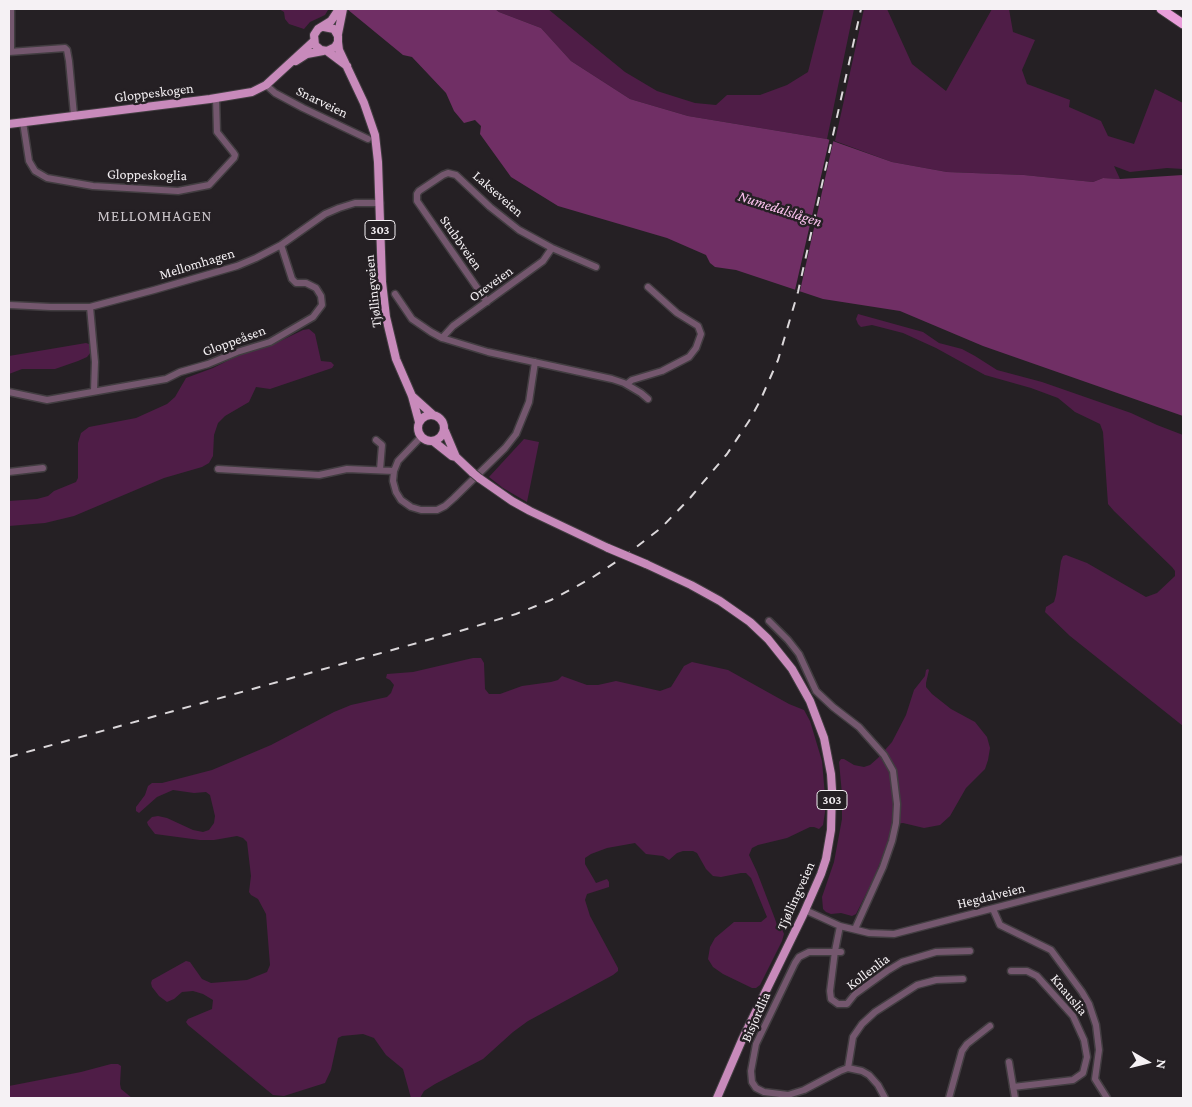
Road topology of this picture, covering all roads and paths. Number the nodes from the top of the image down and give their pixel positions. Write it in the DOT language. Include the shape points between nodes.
graph roads {
  1 [pos="11,9"];
  2 [pos="339,9"];
  3 [pos="343,9"];
  4 [pos="1161,9"];
  5 [pos="1171,9"];
  6 [pos="337,19"];
  7 [pos="1183,20"];
  8 [pos="1183,24"];
  9 [pos="324,27"];
  10 [pos="338,38"];
  11 [pos="314,41"];
  12 [pos="325,51"];
  13 [pos="10,52"];
  14 [pos="292,63"];
  15 [pos="346,66"];
  16 [pos="266,85"];
  17 [pos="216,98"];
  18 [pos="74,116"];
  19 [pos="23,122"];
  20 [pos="9,124"];
  21 [pos="368,139"];
  22 [pos="416,198"];
  23 [pos="380,203"];
  24 [pos="281,244"];
  25 [pos="552,248"];
  26 [pos="596,267"];
  27 [pos="648,287"];
  28 [pos="395,294"];
  29 [pos="487,302"];
  30 [pos="9,305"];
  31 [pos="90,307"];
  32 [pos="442,338"];
  33 [pos="535,362"];
  34 [pos="627,384"];
  35 [pos="94,390"];
  36 [pos="9,392"];
  37 [pos="412,396"];
  38 [pos="648,399"];
  39 [pos="432,414"];
  40 [pos="419,422"];
  41 [pos="444,430"];
  42 [pos="421,437"];
  43 [pos="376,440"];
  44 [pos="434,441"];
  45 [pos="456,457"];
  46 [pos="42,468"];
  47 [pos="218,469"];
  48 [pos="380,470"];
  49 [pos="394,471"];
  50 [pos="9,472"];
  51 [pos="769,621"];
  52 [pos="1183,859"];
  53 [pos="993,909"];
  54 [pos="805,910"];
  55 [pos="840,926"];
  56 [pos="855,929"];
  57 [pos="838,951"];
  58 [pos="970,951"];
  59 [pos="1011,971"];
  60 [pos="963,979"];
  61 [pos="990,1026"];
  62 [pos="1009,1062"];
  63 [pos="848,1068"];
  64 [pos="1013,1087"];
  65 [pos="717,1098"];
  66 [pos="885,1098"];
  67 [pos="949,1098"];
  68 [pos="1015,1098"];
  69 [pos="1107,1098"];
  1 -- 13 [label="street"];
  2 -- 6 [label="main road, 303"];
  3 -- 6 [label="main road, 303"];
  4 -- 8 [label="highway"];
  5 -- 7 [label="highway"];
  6 -- 9 [label="main road, 303"];
  6 -- 10 [label="main road, Tjøllingveien / 303"];
  9 -- 10 [label="main road" via="334,29"];
  9 -- 11 [label="main road, 303" via="316,32"];
  10 -- 12 [label="main road" via="333,49"];
  10 -- 15 [label="main road, Tjøllingveien / 303"];
  11 -- 12 [label="main road, 303"];
  11 -- 14 [label="main road, Gloppeskogen"];
  12 -- 14 [label="main road, Gloppeskogen" via="307,54"];
  12 -- 15 [label="main road, Tjøllingveien / 303"];
  13 -- 18 [label="street" via="67,50"];
  14 -- 16 [label="main road, Gloppeskogen"];
  15 -- 23 [label="main road, Tjøllingveien / 303" via="375,135"];
  16 -- 17 [label="main road, Gloppeskogen" via="256,91"];
  16 -- 21 [label="street, Snarveien" via="303,108"];
  17 -- 18 [label="main road, Gloppeskogen"];
  17 -- 19 [label="street, Gloppeskoglia" via="217,132 235,155 203,188 178,191 93,186 47,178 35,171 28,161"];
  18 -- 19 [label="main road, Gloppeskogen"];
  19 -- 20 [label="main road, Gloppeskogen"];
  22 -- 25 [label="street, Lakseveien" via="419,191 443,175 456,175 503,218"];
  22 -- 29 [label="street, Stubbveien"];
  23 -- 24 [label="street, Mellomhagen" via="356,203 339,208"];
  23 -- 37 [label="main road, Tjøllingveien / 303" via="386,317 396,359"];
  24 -- 31 [label="street, Mellomhagen" via="237,266"];
  24 -- 35 [label="street, Gloppeåsen" via="292,280 306,283 319,291 322,305 312,317 270,342 166,379"];
  25 -- 26 [label="street, Lakseveien"];
  25 -- 29 [label="street, Oreveien" via="543,261"];
  27 -- 34 [label="street" via="677,313 698,326 701,334 689,357"];
  28 -- 32 [label="street" via="412,319"];
  29 -- 32 [label="street, Oreveien"];
  30 -- 31 [label="street, Mellomhagen"];
  31 -- 35 [label="street"];
  32 -- 33 [label="street"];
  33 -- 34 [label="street"];
  33 -- 49 [label="street" via="529,402 516,434 445,506 429,511 417,510 406,504 396,492"];
  34 -- 38 [label="street"];
  35 -- 36 [label="street, Gloppeåsen" via="47,400"];
  37 -- 39 [label="main road, Tjøllingveien / 303"];
  37 -- 40 [label="main road, Tjøllingveien / 303"];
  39 -- 40 [label="main road"];
  39 -- 41 [label="main road, 303" via="442,419"];
  40 -- 42 [label="main road, 303"];
  41 -- 44 [label="main road"];
  41 -- 45 [label="main road, 303"];
  42 -- 44 [label="main road, 303"];
  42 -- 49 [label="street" via="398,461"];
  43 -- 48 [label="street" via="382,445"];
  44 -- 45 [label="main road, 303"];
  45 -- 54 [label="main road, Tjøllingveien / 303, bridge" via="498,492 530,511 706,593 750,622 784,658 820,724 832,790 826,859"];
  46 -- 50 [label="street"];
  47 -- 48 [label="street" via="319,475 347,469"];
  48 -- 49 [label="street"];
  51 -- 56 [label="street" via="799,654 816,692 859,727 884,755 892,771 897,804 892,841"];
  52 -- 53 [label="street, Hegdalveien"];
  53 -- 56 [label="street, Hegdalveien" via="894,934"];
  53 -- 69 [label="street" via="1000,925 1051,950 1082,992 1096,1025 1099,1050 1095,1079"];
  54 -- 55 [label="street, Hegdalveien"];
  54 -- 65 [label="main road, Tjøllingveien / 303"];
  55 -- 56 [label="street, Hegdalveien"];
  55 -- 57 [label="street"];
  57 -- 58 [label="street, Kollenlia" via="830,996 834,1003 842,1005 902,962 936,952"];
  57 -- 63 [label="street, Bisjordlia" via="803,954 795,963 756,1044 751,1076 761,1091 788,1095"];
  59 -- 64 [label="street, Knauslia" via="1027,971 1037,976 1073,1016 1084,1040 1087,1057 1083,1073 1077,1079"];
  60 -- 63 [label="street" via="936,980 917,985 875,1012 854,1037"];
  61 -- 67 [label="street" via="962,1051"];
  62 -- 64 [label="street"];
  63 -- 66 [label="street" via="869,1075"];
  64 -- 68 [label="street"];
}
